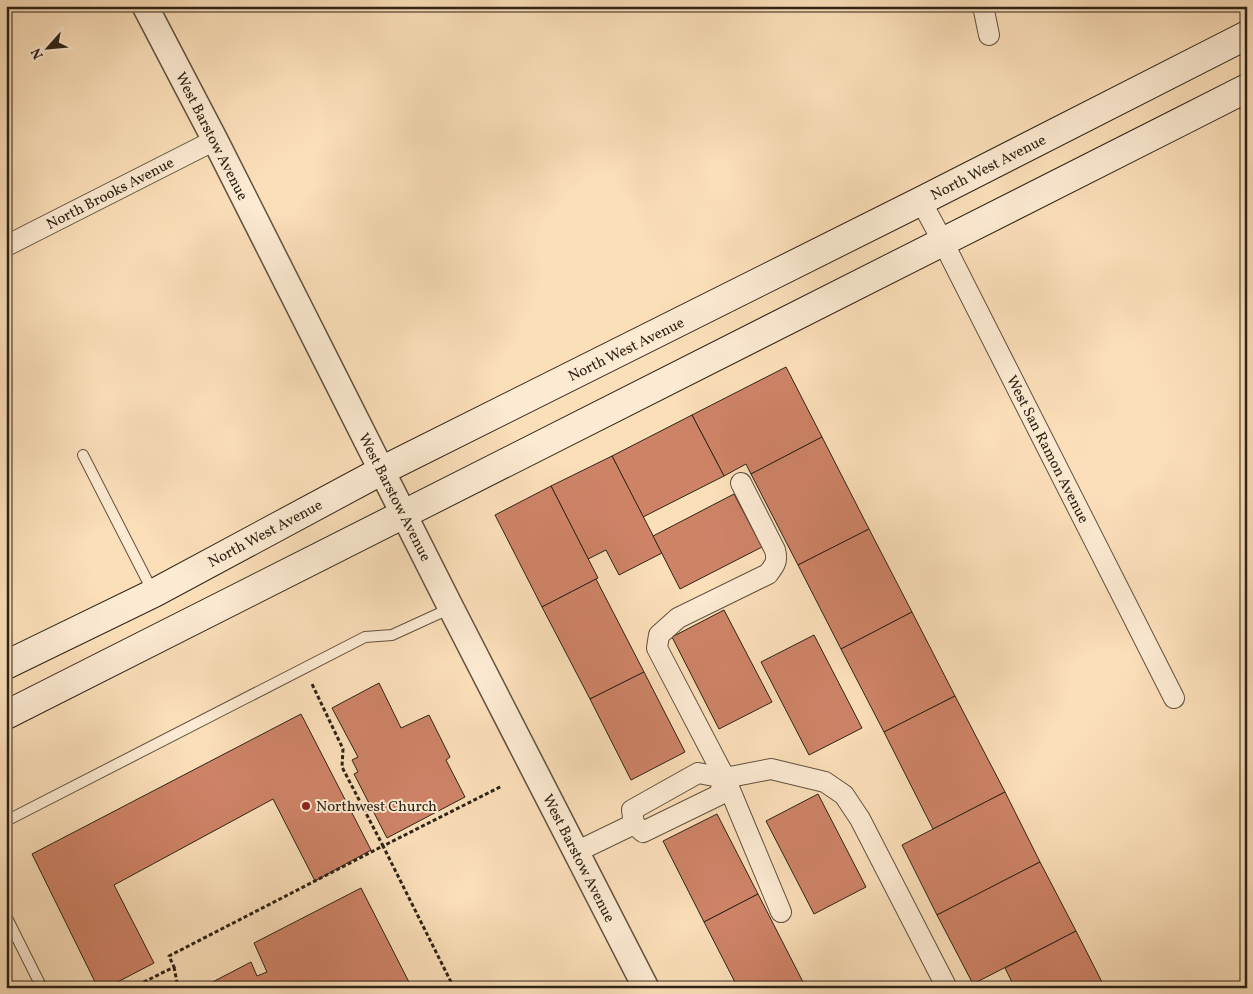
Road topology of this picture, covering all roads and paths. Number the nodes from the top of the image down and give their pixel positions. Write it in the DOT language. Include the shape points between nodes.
graph roads {
  1 [pos="145,6"];
  2 [pos="983,6"];
  3 [pos="989,35"];
  4 [pos="1247,35"];
  5 [pos="1247,88"];
  6 [pos="215,140"];
  7 [pos="921,202"];
  8 [pos="943,242"];
  9 [pos="6,246"];
  10 [pos="84,455"];
  11 [pos="381,471"];
  12 [pos="741,483"];
  13 [pos="402,512"];
  14 [pos="154,593"];
  15 [pos="451,608"];
  16 [pos="6,665"];
  17 [pos="304,668"];
  18 [pos="1174,698"];
  19 [pos="6,714"];
  20 [pos="725,778"];
  21 [pos="502,786"];
  22 [pos="6,821"];
  23 [pos="634,824"];
  24 [pos="383,846"];
  25 [pos="576,852"];
  26 [pos="781,912"];
  27 [pos="6,916"];
  28 [pos="174,967"];
  29 [pos="42,988"];
  30 [pos="132,988"];
  31 [pos="178,988"];
  32 [pos="454,988"];
  33 [pos="646,988"];
  34 [pos="948,988"];
  1 -- 6 [label="street, West Barstow Avenue"];
  2 -- 3 [label="street"];
  4 -- 7 [label="main road, North West Avenue"];
  5 -- 8 [label="main road"];
  6 -- 9 [label="street, North Brooks Avenue"];
  6 -- 11 [label="street, West Barstow Avenue"];
  7 -- 8 [label="street, West San Ramon Avenue"];
  7 -- 11 [label="main road, North West Avenue"];
  8 -- 13 [label="main road"];
  8 -- 18 [label="street, West San Ramon Avenue"];
  10 -- 14 [label="lane"];
  11 -- 13 [label="street, West Barstow Avenue"];
  11 -- 14 [label="main road, North West Avenue"];
  12 -- 20 [label="street" via="775,550 775,565 768,574 678,618 659,635 657,641"];
  13 -- 15 [label="street, West Barstow Avenue"];
  13 -- 19 [label="main road"];
  14 -- 16 [label="main road, North West Avenue"];
  15 -- 17 [label="lane" via="392,635 365,637"];
  15 -- 25 [label="street, West Barstow Avenue"];
  17 -- 22 [label="lane"];
  17 -- 24 [label="path" via="344,749 342,767"];
  20 -- 23 [label="street" via="719,795 643,832"];
  20 -- 23 [label="street" via="698,773 632,810"];
  20 -- 26 [label="street"];
  20 -- 34 [label="street" via="770,769 825,782 844,795 860,819"];
  21 -- 24 [label="path"];
  23 -- 25 [label="street"];
  24 -- 28 [label="path" via="170,956"];
  24 -- 32 [label="path"];
  25 -- 33 [label="street, West Barstow Avenue"];
  27 -- 29 [label="lane"];
  28 -- 30 [label="path"];
  28 -- 31 [label="path"];
}
